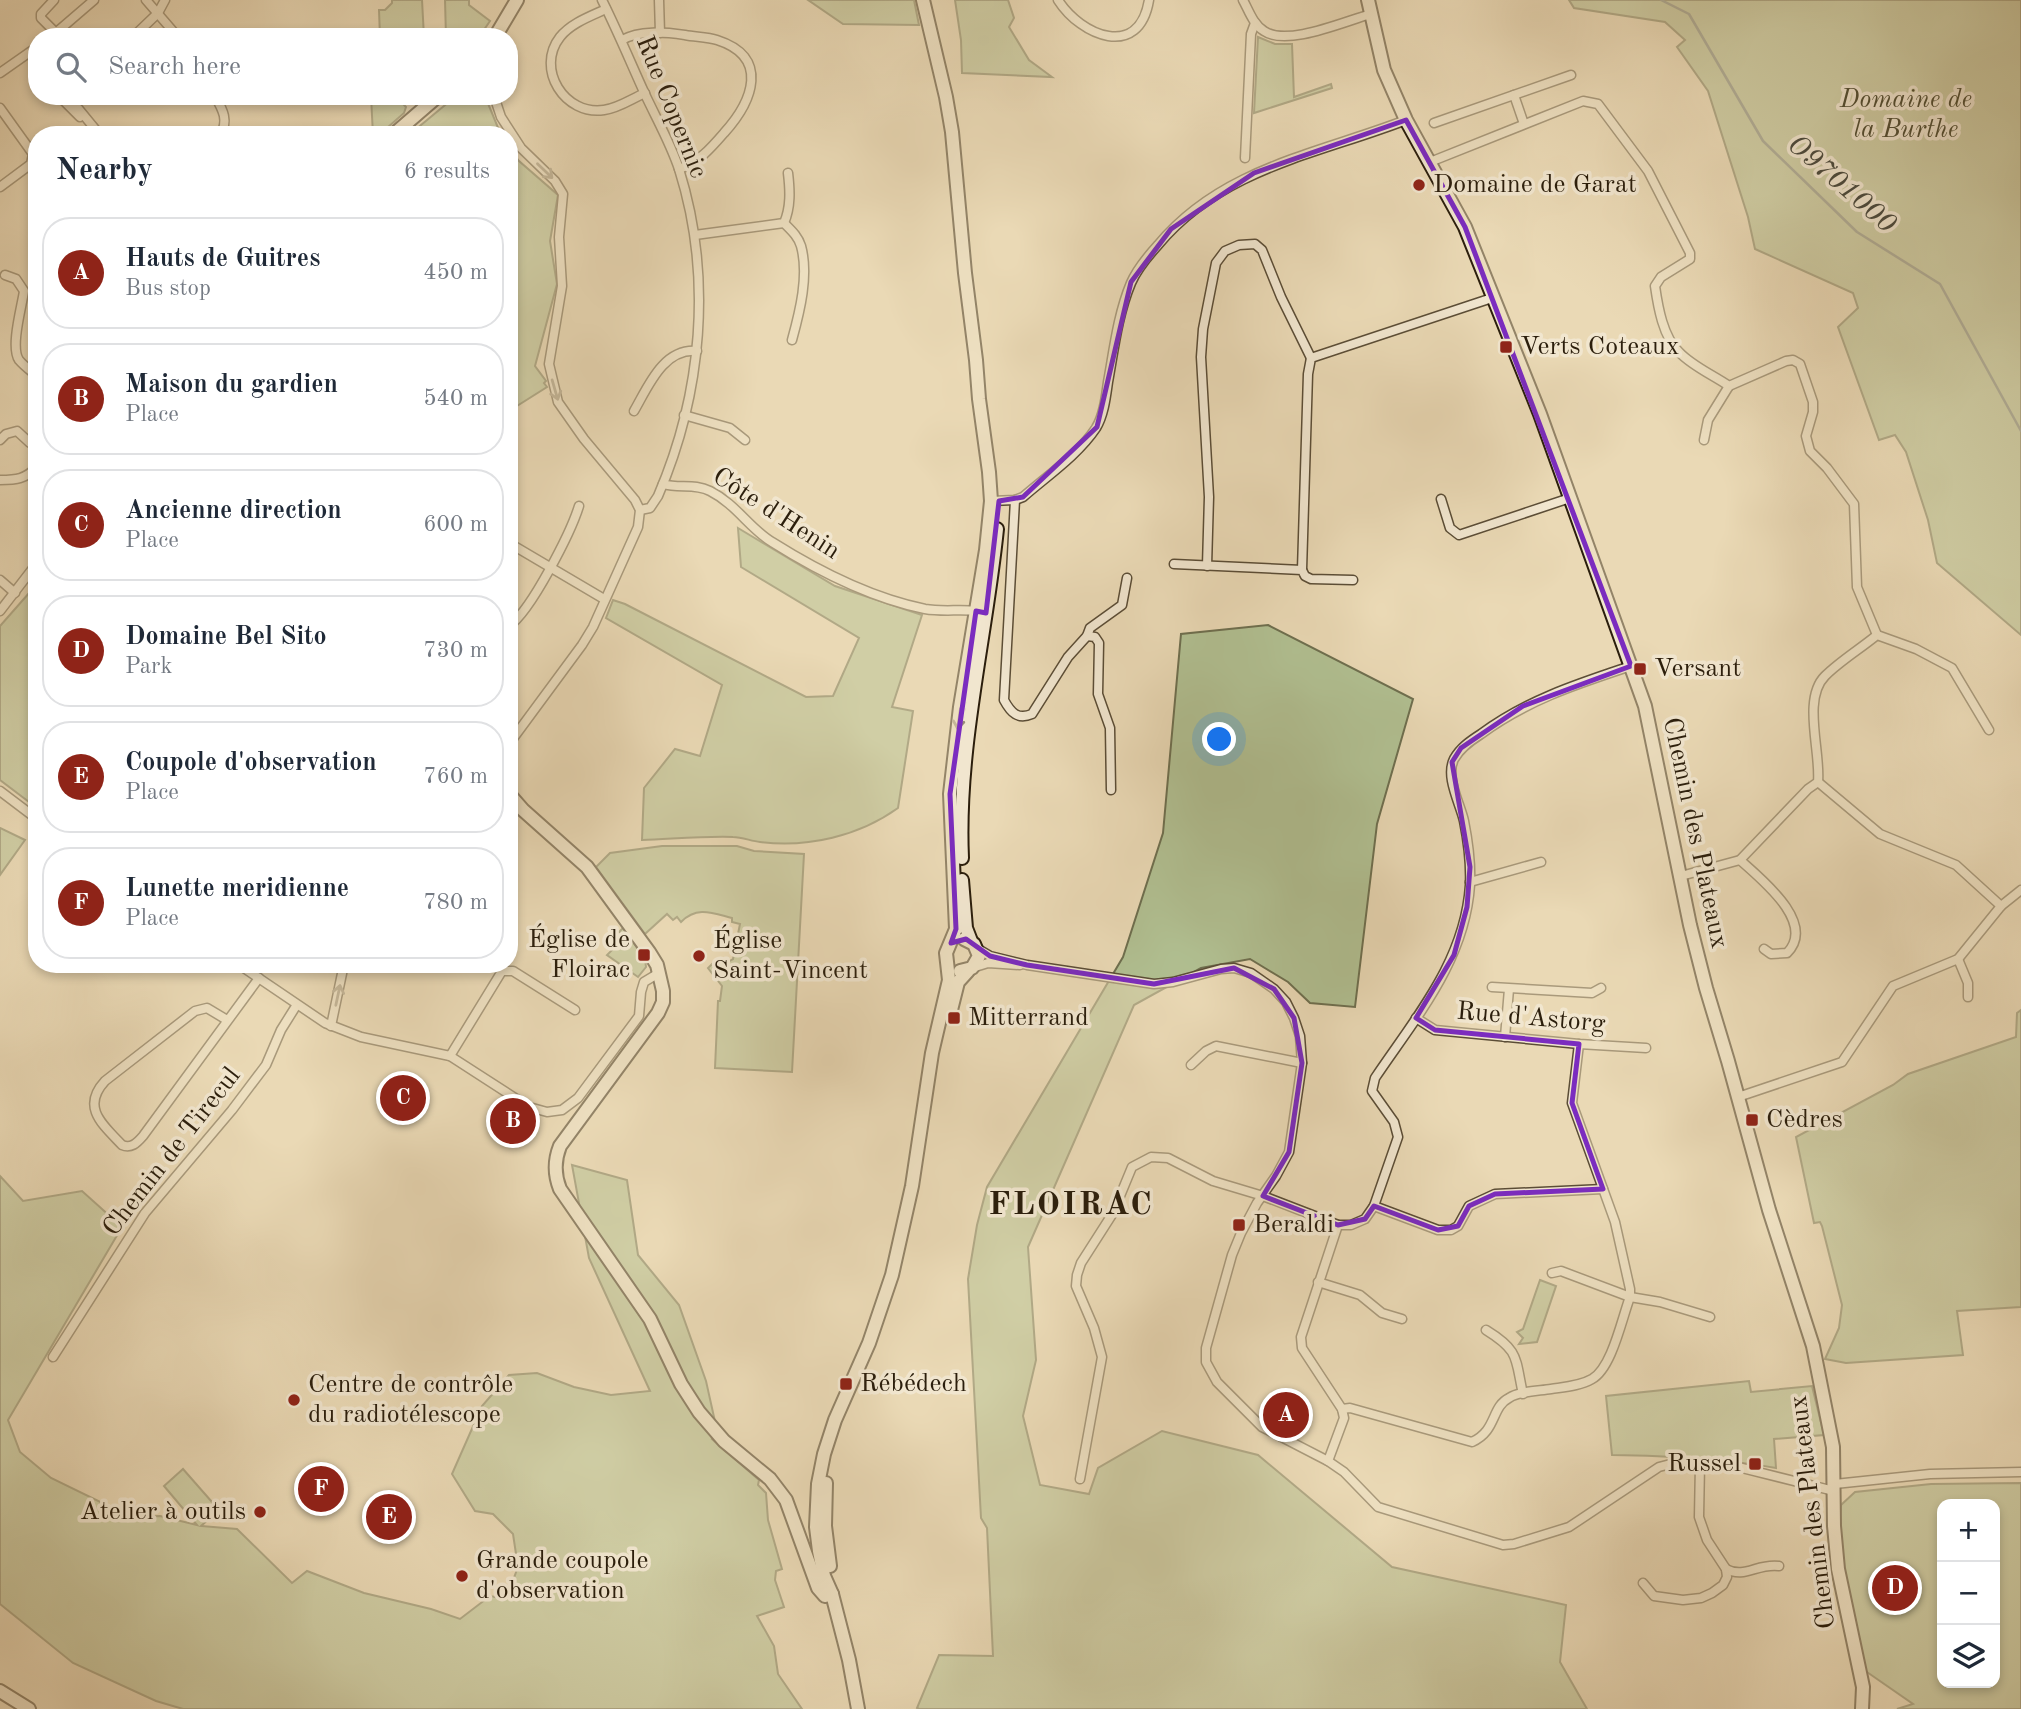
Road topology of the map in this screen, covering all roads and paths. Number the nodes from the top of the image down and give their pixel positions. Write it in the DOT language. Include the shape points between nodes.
graph roads {
  1 [pos="54,0"];
  2 [pos="94,0"];
  3 [pos="146,0"];
  4 [pos="165,0"];
  5 [pos="517,0"];
  6 [pos="659,0"];
  7 [pos="923,0"];
  8 [pos="1058,0"];
  9 [pos="1149,0"];
  10 [pos="1242,0"];
  11 [pos="1368,0"];
  12 [pos="604,4"];
  13 [pos="159,13"];
  14 [pos="1371,14"];
  15 [pos="1255,23"];
  16 [pos="49,28"];
  17 [pos="62,28"];
  18 [pos="143,28"];
  19 [pos="171,28"];
  20 [pos="500,28"];
  21 [pos="660,33"];
  22 [pos="622,40"];
  23 [pos="28,53"];
  24 [pos="0,73"];
  25 [pos="1571,75"];
  26 [pos="645,93"];
  27 [pos="1514,95"];
  28 [pos="68,105"];
  29 [pos="77,105"];
  30 [pos="219,105"];
  31 [pos="428,105"];
  32 [pos="497,105"];
  33 [pos="0,108"];
  34 [pos="1406,120"];
  35 [pos="1434,123"];
  36 [pos="1524,124"];
  37 [pos="91,125"];
  38 [pos="225,126"];
  39 [pos="403,126"];
  40 [pos="507,126"];
  41 [pos="518,143"];
  42 [pos="28,148"];
  43 [pos="1245,158"];
  44 [pos="1430,162"];
  45 [pos="28,166"];
  46 [pos="679,169"];
  47 [pos="788,173"];
  48 [pos="0,187"];
  49 [pos="784,223"];
  50 [pos="695,235"];
  51 [pos="5,275"];
  52 [pos="1492,298"];
  53 [pos="792,340"];
  54 [pos="697,351"];
  55 [pos="1311,358"];
  56 [pos="28,368"];
  57 [pos="1729,386"];
  58 [pos="634,411"];
  59 [pos="684,415"];
  60 [pos="0,440"];
  61 [pos="745,440"];
  62 [pos="1704,440"];
  63 [pos="28,441"];
  64 [pos="28,475"];
  65 [pos="0,480"];
  66 [pos="663,484"];
  67 [pos="1570,498"];
  68 [pos="1441,499"];
  69 [pos="1015,500"];
  70 [pos="995,501"];
  71 [pos="579,506"];
  72 [pos="640,510"];
  73 [pos="518,548"];
  74 [pos="1174,564"];
  75 [pos="1207,566"];
  76 [pos="550,567"];
  77 [pos="1302,570"];
  78 [pos="28,575"];
  79 [pos="1127,579"];
  80 [pos="0,580"];
  81 [pos="1353,580"];
  82 [pos="15,593"];
  83 [pos="604,599"];
  84 [pos="0,611"];
  85 [pos="981,612"];
  86 [pos="518,620"];
  87 [pos="1877,635"];
  88 [pos="1087,636"];
  89 [pos="1631,666"];
  90 [pos="1989,730"];
  91 [pos="518,732"];
  92 [pos="1818,782"];
  93 [pos="1111,790"];
  94 [pos="0,791"];
  95 [pos="518,804"];
  96 [pos="28,812"];
  97 [pos="1740,860"];
  98 [pos="1541,862"];
  99 [pos="1681,876"];
  100 [pos="1470,882"];
  101 [pos="2021,890"];
  102 [pos="2001,906"];
  103 [pos="951,943"];
  104 [pos="974,945"];
  105 [pos="1764,949"];
  106 [pos="1958,959"];
  107 [pos="948,964"];
  108 [pos="1027,965"];
  109 [pos="970,970"];
  110 [pos="252,973"];
  111 [pos="342,973"];
  112 [pos="497,973"];
  113 [pos="516,973"];
  114 [pos="659,973"];
  115 [pos="259,978"];
  116 [pos="1492,987"];
  117 [pos="1601,988"];
  118 [pos="1509,989"];
  119 [pos="1968,997"];
  120 [pos="296,1006"];
  121 [pos="575,1010"];
  122 [pos="1416,1018"];
  123 [pos="227,1020"];
  124 [pos="331,1026"];
  125 [pos="1505,1037"];
  126 [pos="1579,1044"];
  127 [pos="1646,1048"];
  128 [pos="450,1056"];
  129 [pos="1302,1063"];
  130 [pos="1191,1065"];
  131 [pos="1738,1097"];
  132 [pos="1603,1189"];
  133 [pos="1263,1196"];
  134 [pos="1374,1206"];
  135 [pos="1338,1225"];
  136 [pos="1552,1273"];
  137 [pos="1318,1282"];
  138 [pos="1630,1297"];
  139 [pos="1710,1317"];
  140 [pos="1402,1319"];
  141 [pos="1486,1330"];
  142 [pos="53,1357"];
  143 [pos="1523,1394"];
  144 [pos="1342,1409"];
  145 [pos="1328,1461"];
  146 [pos="1700,1464"];
  147 [pos="2021,1472"];
  148 [pos="1080,1479"];
  149 [pos="1834,1488"];
  150 [pos="1779,1566"];
  151 [pos="1727,1569"];
  152 [pos="1643,1583"];
  153 [pos="832,1594"];
  154 [pos="0,1691"];
  155 [pos="29,1709"];
  156 [pos="858,1709"];
  157 [pos="1862,1709"];
  1 -- 16 [label="street" via="41,14"];
  2 -- 17 [label="street"];
  3 -- 13 [label="street"];
  4 -- 13 [label="street"];
  5 -- 20 [label="street"];
  6 -- 21 [label="street"];
  7 -- 70 [label="street" via="952,132"];
  8 -- 9 [label="street" via="1091,32 1114,38 1132,30"];
  10 -- 15 [label="street"];
  11 -- 14 [label="street, Chemin des Plateaux"];
  12 -- 22 [label="street, Rue Copernic"];
  12 -- 26 [label="street" via="560,37 553,49 551,76 566,99 588,109 603,111"];
  13 -- 18 [label="street"];
  13 -- 19 [label="street"];
  14 -- 15 [label="street" via="1290,37 1266,33"];
  14 -- 34 [label="street, Chemin des Plateaux" via="1384,70"];
  15 -- 43 [label="street"];
  21 -- 22 [label="street" via="632,34"];
  21 -- 46 [label="street" via="715,39 729,45 746,58 752,74 751,88 735,121 692,165"];
  22 -- 26 [label="street, Rue Copernic"];
  23 -- 24 [label="street"];
  25 -- 27 [label="street"];
  26 -- 46 [label="street, Rue Copernic"];
  27 -- 35 [label="street"];
  27 -- 36 [label="street"];
  28 -- 37 [label="street"];
  29 -- 37 [label="street"];
  30 -- 38 [label="street"];
  31 -- 39 [label="street"];
  32 -- 40 [label="street, one-way"];
  33 -- 42 [label="street"];
  34 -- 44 [label="street, Chemin des Plateaux"];
  34 -- 69 [label="street" via="1254,173 1192,210 1171,229 1131,282 1097,427"];
  36 -- 44 [label="street"];
  36 -- 57 [label="street" via="1583,101 1603,110 1648,171 1690,253 1690,259 1655,286 1672,345"];
  41 -- 72 [label="street, one-way" via="563,194 561,302 549,363 558,402"];
  44 -- 52 [label="street, Chemin des Plateaux" via="1465,227"];
  45 -- 48 [label="street"];
  46 -- 50 [label="street, Rue Copernic"];
  47 -- 49 [label="street" via="790,196"];
  49 -- 50 [label="street"];
  49 -- 53 [label="street" via="797,237 803,260 800,312"];
  50 -- 54 [label="street, Rue Copernic" via="700,289"];
  51 -- 56 [label="street" via="16,279 24,291 16,352"];
  52 -- 55 [label="street"];
  52 -- 67 [label="street, Chemin des Plateaux"];
  54 -- 58 [label="street" via="680,352 662,365"];
  54 -- 59 [label="street, Rue Copernic"];
  55 -- 75 [label="street" via="1262,250 1255,244 1226,251 1216,263 1201,348 1209,497"];
  55 -- 77 [label="street"];
  57 -- 62 [label="street" via="1708,420"];
  57 -- 87 [label="street" via="1786,361 1800,364 1813,402 1805,436 1810,451 1854,504 1857,587"];
  59 -- 61 [label="street" via="730,428"];
  59 -- 66 [label="street, Rue Copernic"];
  60 -- 63 [label="street" via="17,431"];
  64 -- 65 [label="street"];
  66 -- 72 [label="street, Rue Copernic" via="650,508"];
  66 -- 85 [label="street, Côte d'Henin" via="710,491 737,509 769,541 863,589 926,609"];
  67 -- 68 [label="street" via="1459,535 1450,528"];
  67 -- 89 [label="street, Chemin des Plateaux"];
  69 -- 70 [label="street"];
  69 -- 88 [label="street" via="1004,700 1009,710 1024,717 1032,714"];
  70 -- 85 [label="street" via="995,552"];
  71 -- 76 [label="street"];
  72 -- 83 [label="street" via="638,527"];
  73 -- 76 [label="street"];
  74 -- 75 [label="street"];
  75 -- 77 [label="street"];
  76 -- 83 [label="street"];
  76 -- 86 [label="street"];
  77 -- 81 [label="street" via="1311,579"];
  78 -- 82 [label="street"];
  79 -- 88 [label="street" via="1122,605 1096,622"];
  80 -- 82 [label="street"];
  82 -- 84 [label="street"];
  83 -- 91 [label="street" via="582,645"];
  85 -- 103 [label="street, one-way" via="960,707 950,794 956,929"];
  85 -- 104 [label="street" via="961,814 966,928"];
  87 -- 90 [label="street" via="1952,668"];
  87 -- 92 [label="street" via="1818,685 1813,704"];
  88 -- 93 [label="street" via="1099,643 1098,694 1110,728"];
  89 -- 99 [label="street, Chemin des Plateaux" via="1645,706"];
  89 -- 100 [label="street" via="1523,706 1461,748 1451,774 1464,822"];
  92 -- 97 [label="street"];
  92 -- 102 [label="street" via="1880,834 1956,865"];
  94 -- 96 [label="street"];
  95 -- 114 [label="street" via="587,867 628,920"];
  97 -- 99 [label="street"];
  97 -- 105 [label="street" via="1793,915 1793,947 1787,953 1771,954"];
  98 -- 100 [label="street"];
  99 -- 131 [label="street, Chemin des Plateaux" via="1706,988"];
  100 -- 122 [label="street" via="1461,938"];
  101 -- 102 [label="street"];
  102 -- 106 [label="street"];
  103 -- 104 [label="street" via="961,939"];
  103 -- 107 [label="street" via="946,953"];
  104 -- 108 [label="street" via="990,956"];
  104 -- 109 [label="street" via="977,962"];
  106 -- 119 [label="street" via="1968,983"];
  106 -- 131 [label="street" via="1893,986 1842,1062"];
  107 -- 109 [label="street" via="957,971"];
  107 -- 153 [label="street" via="912,1186 892,1275 820,1469 816,1527 824,1576"];
  108 -- 109 [label="street" via="988,963"];
  108 -- 129 [label="street" via="1154,984 1221,969 1251,973 1286,1002 1300,1037"];
  109 -- 153 [label="street" via="958,982 944,1034 899,1277 831,1456 825,1526"];
  110 -- 115 [label="street"];
  124 -- 111 [label="street, one-way"];
  112 -- 128 [label="street"];
  113 -- 121 [label="street"];
  114 -- 128 [label="street" via="643,985 641,1011 631,1027 578,1098 562,1110 533,1110"];
  114 -- 153 [label="street" via="661,1007 560,1146 556,1178 650,1319 699,1412 786,1500 818,1588 825,1596"];
  115 -- 120 [label="street"];
  115 -- 123 [label="street"];
  116 -- 118 [label="street"];
  117 -- 118 [label="street" via="1592,993"];
  118 -- 125 [label="street"];
  120 -- 124 [label="street"];
  120 -- 142 [label="street, Chemin de Tirecul" via="266,1065 145,1213"];
  122 -- 125 [label="street, Rue d'Astorg" via="1435,1030"];
  122 -- 134 [label="street" via="1375,1079 1372,1091 1394,1122 1398,1137"];
  123 -- 123 [label="street" via="144,1136 133,1145 122,1145 98,1117 93,1103 96,1092 195,1012 207,1008"];
  124 -- 128 [label="street"];
  125 -- 126 [label="street, Rue d'Astorg"];
  126 -- 127 [label="street, Rue d'Astorg"];
  126 -- 132 [label="street" via="1572,1103"];
  129 -- 130 [label="street" via="1216,1046"];
  129 -- 133 [label="street" via="1289,1152"];
  131 -- 149 [label="street, Chemin des Plateaux" via="1813,1346 1833,1447"];
  132 -- 134 [label="street" via="1495,1194 1469,1206 1451,1230 1438,1230"];
  132 -- 138 [label="street" via="1621,1246"];
  133 -- 135 [label="street"];
  133 -- 145 [label="street" via="1233,1255 1209,1330 1206,1362 1217,1382 1262,1427"];
  133 -- 148 [label="street" via="1213,1181 1168,1158 1151,1157 1132,1167 1113,1213 1077,1275 1076,1286 1102,1357"];
  134 -- 135 [label="street" via="1365,1219 1351,1226"];
  135 -- 137 [label="street"];
  136 -- 138 [label="street" via="1560,1271"];
  137 -- 140 [label="street" via="1360,1295 1382,1313"];
  137 -- 144 [label="street" via="1301,1337 1302,1348"];
  138 -- 139 [label="street"];
  138 -- 143 [label="street" via="1601,1372 1580,1384"];
  141 -- 143 [label="street" via="1514,1352"];
  143 -- 144 [label="street" via="1508,1398 1490,1428 1472,1442"];
  144 -- 145 [label="street" via="1344,1418"];
  145 -- 146 [label="street" via="1378,1507 1503,1545 1569,1527 1665,1464"];
  146 -- 149 [label="street" via="1738,1467"];
  146 -- 151 [label="street" via="1699,1517 1707,1540"];
  147 -- 149 [label="street" via="1930,1474"];
  149 -- 157 [label="street, Chemin des Plateaux" via="1838,1569 1863,1686"];
  150 -- 151 [label="street" via="1766,1564 1744,1573"];
  151 -- 152 [label="street" via="1723,1585 1701,1598 1654,1596"];
  153 -- 156 [label="street"];
  154 -- 155 [label="street"];
}
